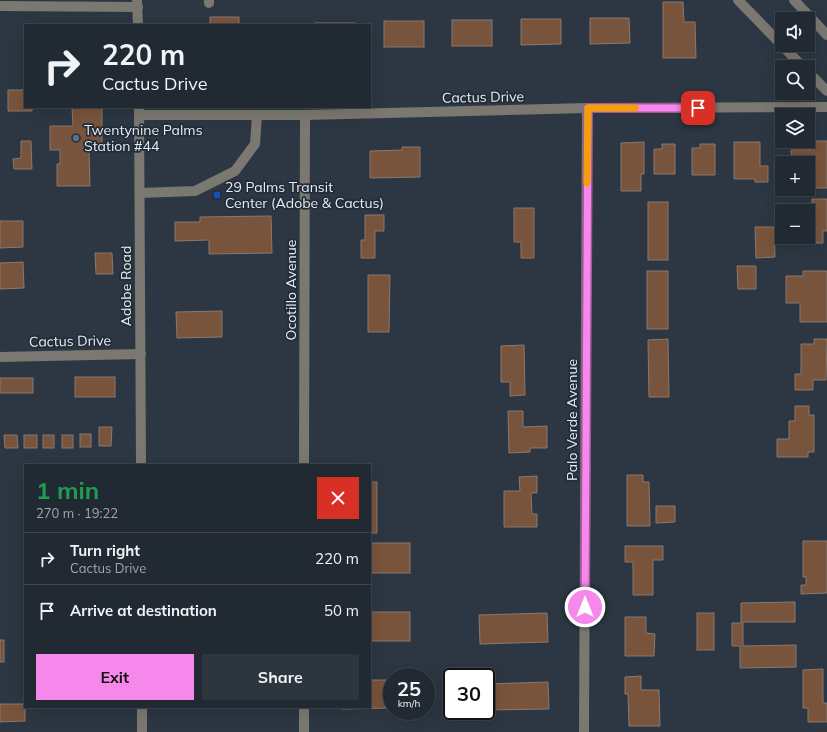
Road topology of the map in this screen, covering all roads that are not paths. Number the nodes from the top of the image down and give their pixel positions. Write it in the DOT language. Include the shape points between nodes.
graph roads {
  1 [pos="738,0"];
  2 [pos="794,0"];
  3 [pos="138,3"];
  4 [pos="0,6"];
  5 [pos="138,24"];
  6 [pos="827,35"];
  7 [pos="796,60"];
  8 [pos="815,79"];
  9 [pos="827,91"];
  10 [pos="827,107"];
  11 [pos="588,108"];
  12 [pos="139,111"];
  13 [pos="279,111"];
  14 [pos="257,115"];
  15 [pos="305,115"];
  16 [pos="140,193"];
  17 [pos="141,354"];
  18 [pos="0,357"];
  19 [pos="141,464"];
  20 [pos="304,464"];
  21 [pos="142,708"];
  22 [pos="304,708"];
  23 [pos="142,732"];
  24 [pos="304,732"];
  25 [pos="584,732"];
  1 -- 7 [label="street"];
  2 -- 6 [label="street"];
  3 -- 4 [label="street"];
  3 -- 5 [label="street"];
  8 -- 9 [label="street"];
  10 -- 11 [label="street, Cactus Drive"];
  11 -- 15 [label="street, Cactus Drive"];
  11 -- 25 [label="street, Palo Verde Avenue"];
  12 -- 14 [label="street, Cactus Drive"];
  12 -- 16 [label="street, Adobe Road"];
  13 -- 14 [label="street, Cactus Drive"];
  13 -- 15 [label="street, Cactus Drive"];
  14 -- 16 [label="street" via="255,144 235,171 195,191"];
  15 -- 20 [label="street, Ocotillo Avenue"];
  16 -- 17 [label="street, Adobe Road"];
  17 -- 18 [label="street, Cactus Drive"];
  17 -- 19 [label="street, Adobe Road"];
  21 -- 23 [label="street"];
  22 -- 24 [label="street"];
}
